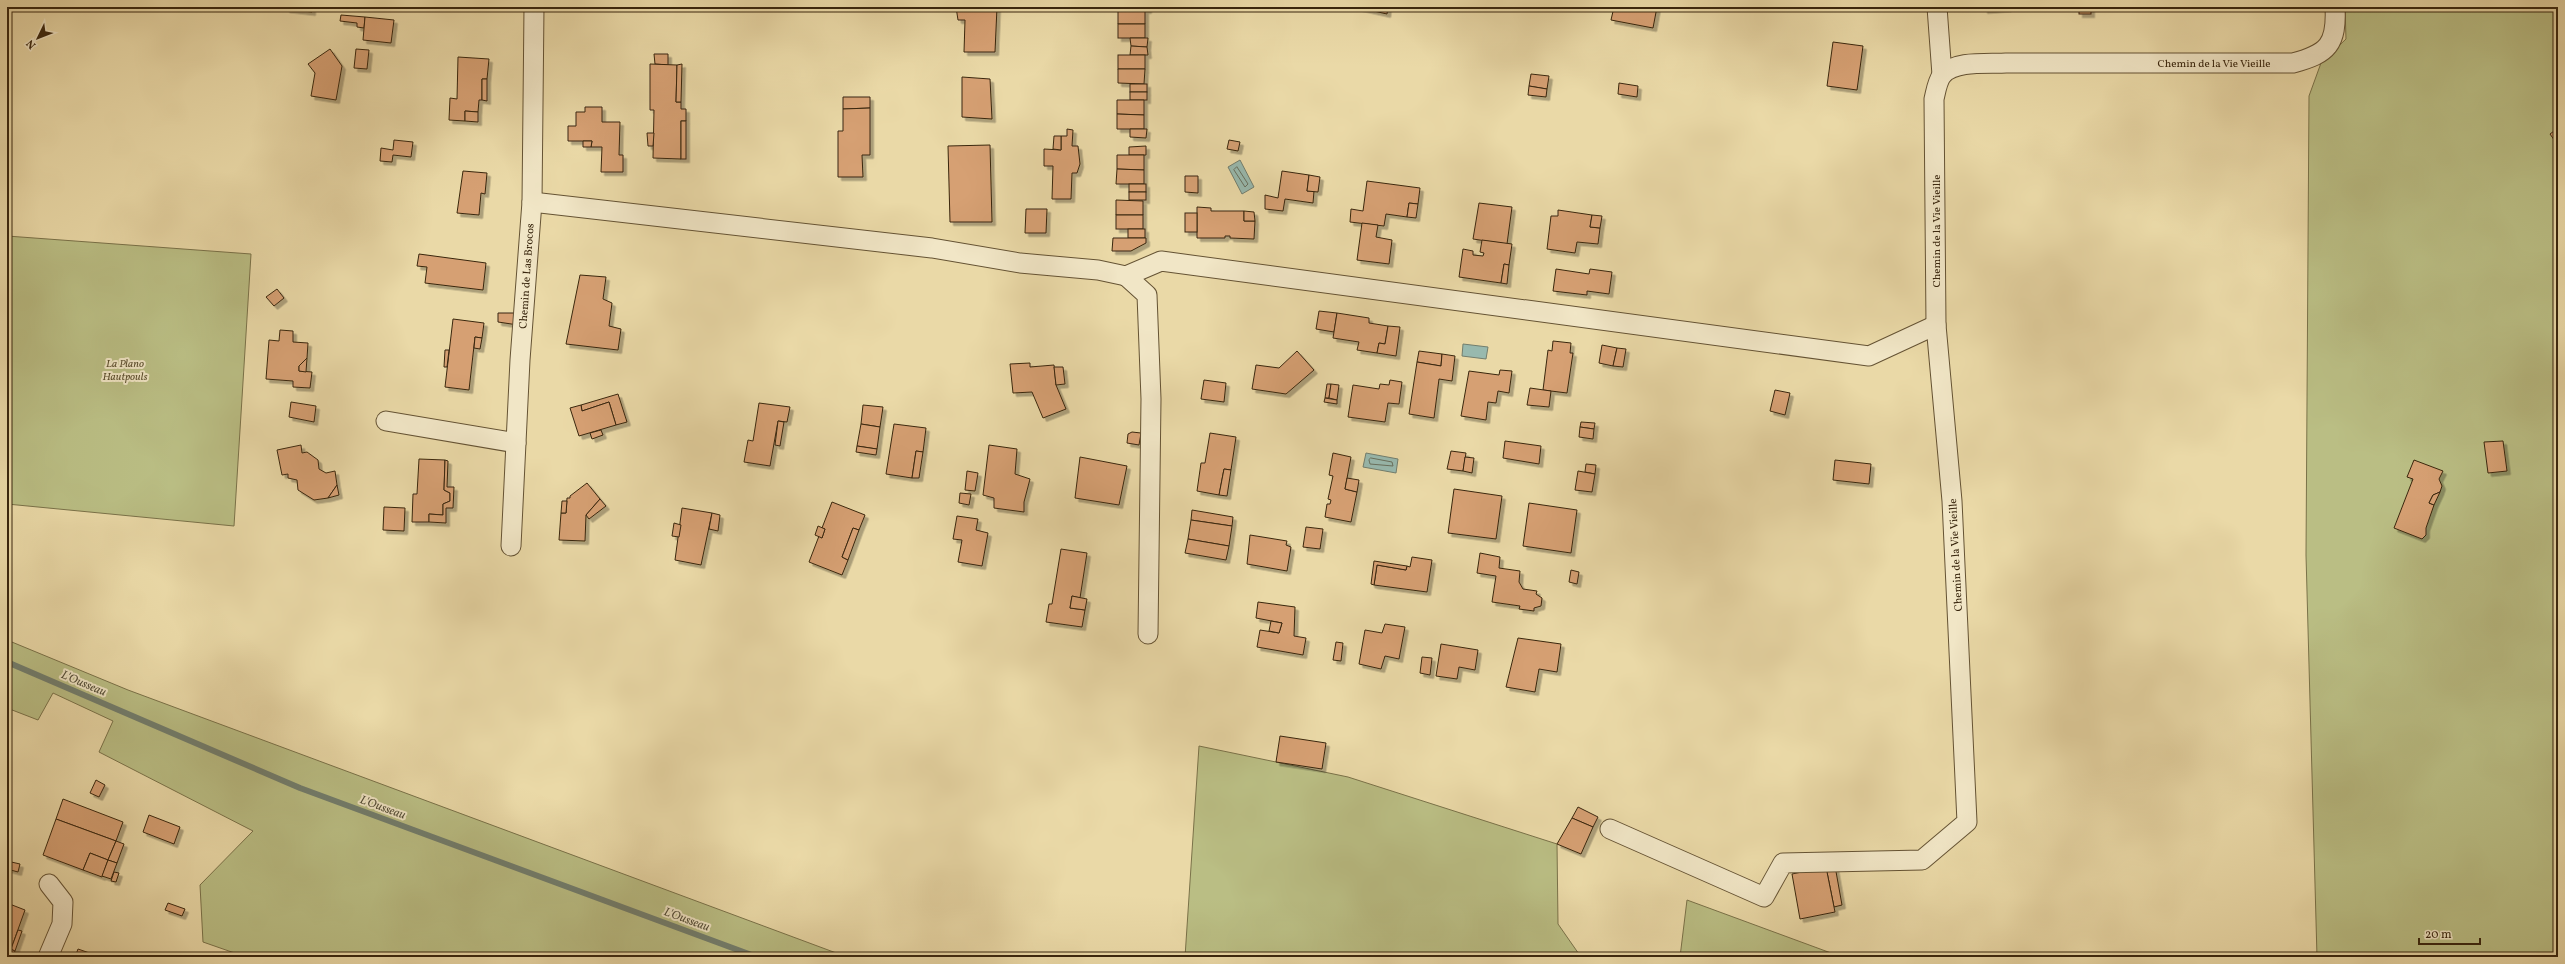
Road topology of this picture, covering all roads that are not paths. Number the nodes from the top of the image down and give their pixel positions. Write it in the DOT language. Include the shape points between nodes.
graph roads {
  1 [pos="534,7"];
  2 [pos="1937,7"];
  3 [pos="2336,7"];
  4 [pos="1942,75"];
  5 [pos="532,202"];
  6 [pos="1126,276"];
  7 [pos="1936,325"];
  8 [pos="386,421"];
  9 [pos="516,443"];
  10 [pos="510,546"];
  11 [pos="1148,634"];
  12 [pos="1610,829"];
  13 [pos="50,884"];
  14 [pos="48,957"];
  1 -- 5 [label="street, Chemin de Las Brocos"];
  2 -- 4 [label="street"];
  3 -- 4 [label="street, Chemin de la Vie Vieille" via="2334,35 2326,50 2313,58 2293,63 2006,63 1962,66"];
  4 -- 7 [label="street, Chemin de la Vie Vieille" via="1934,99"];
  5 -- 6 [label="street" via="932,248 1020,263 1098,270"];
  5 -- 9 [label="street, Chemin de Las Brocos"];
  6 -- 7 [label="street" via="1161,261 1869,356"];
  6 -- 11 [label="street" via="1147,295 1151,399"];
  7 -- 12 [label="street, Chemin de la Vie Vieille" via="1952,501 1967,822 1922,860 1783,863 1764,897"];
  8 -- 9 [label="street"];
  9 -- 10 [label="street, Chemin de Las Brocos"];
  13 -- 14 [label="street" via="63,902 62,924"];
}
